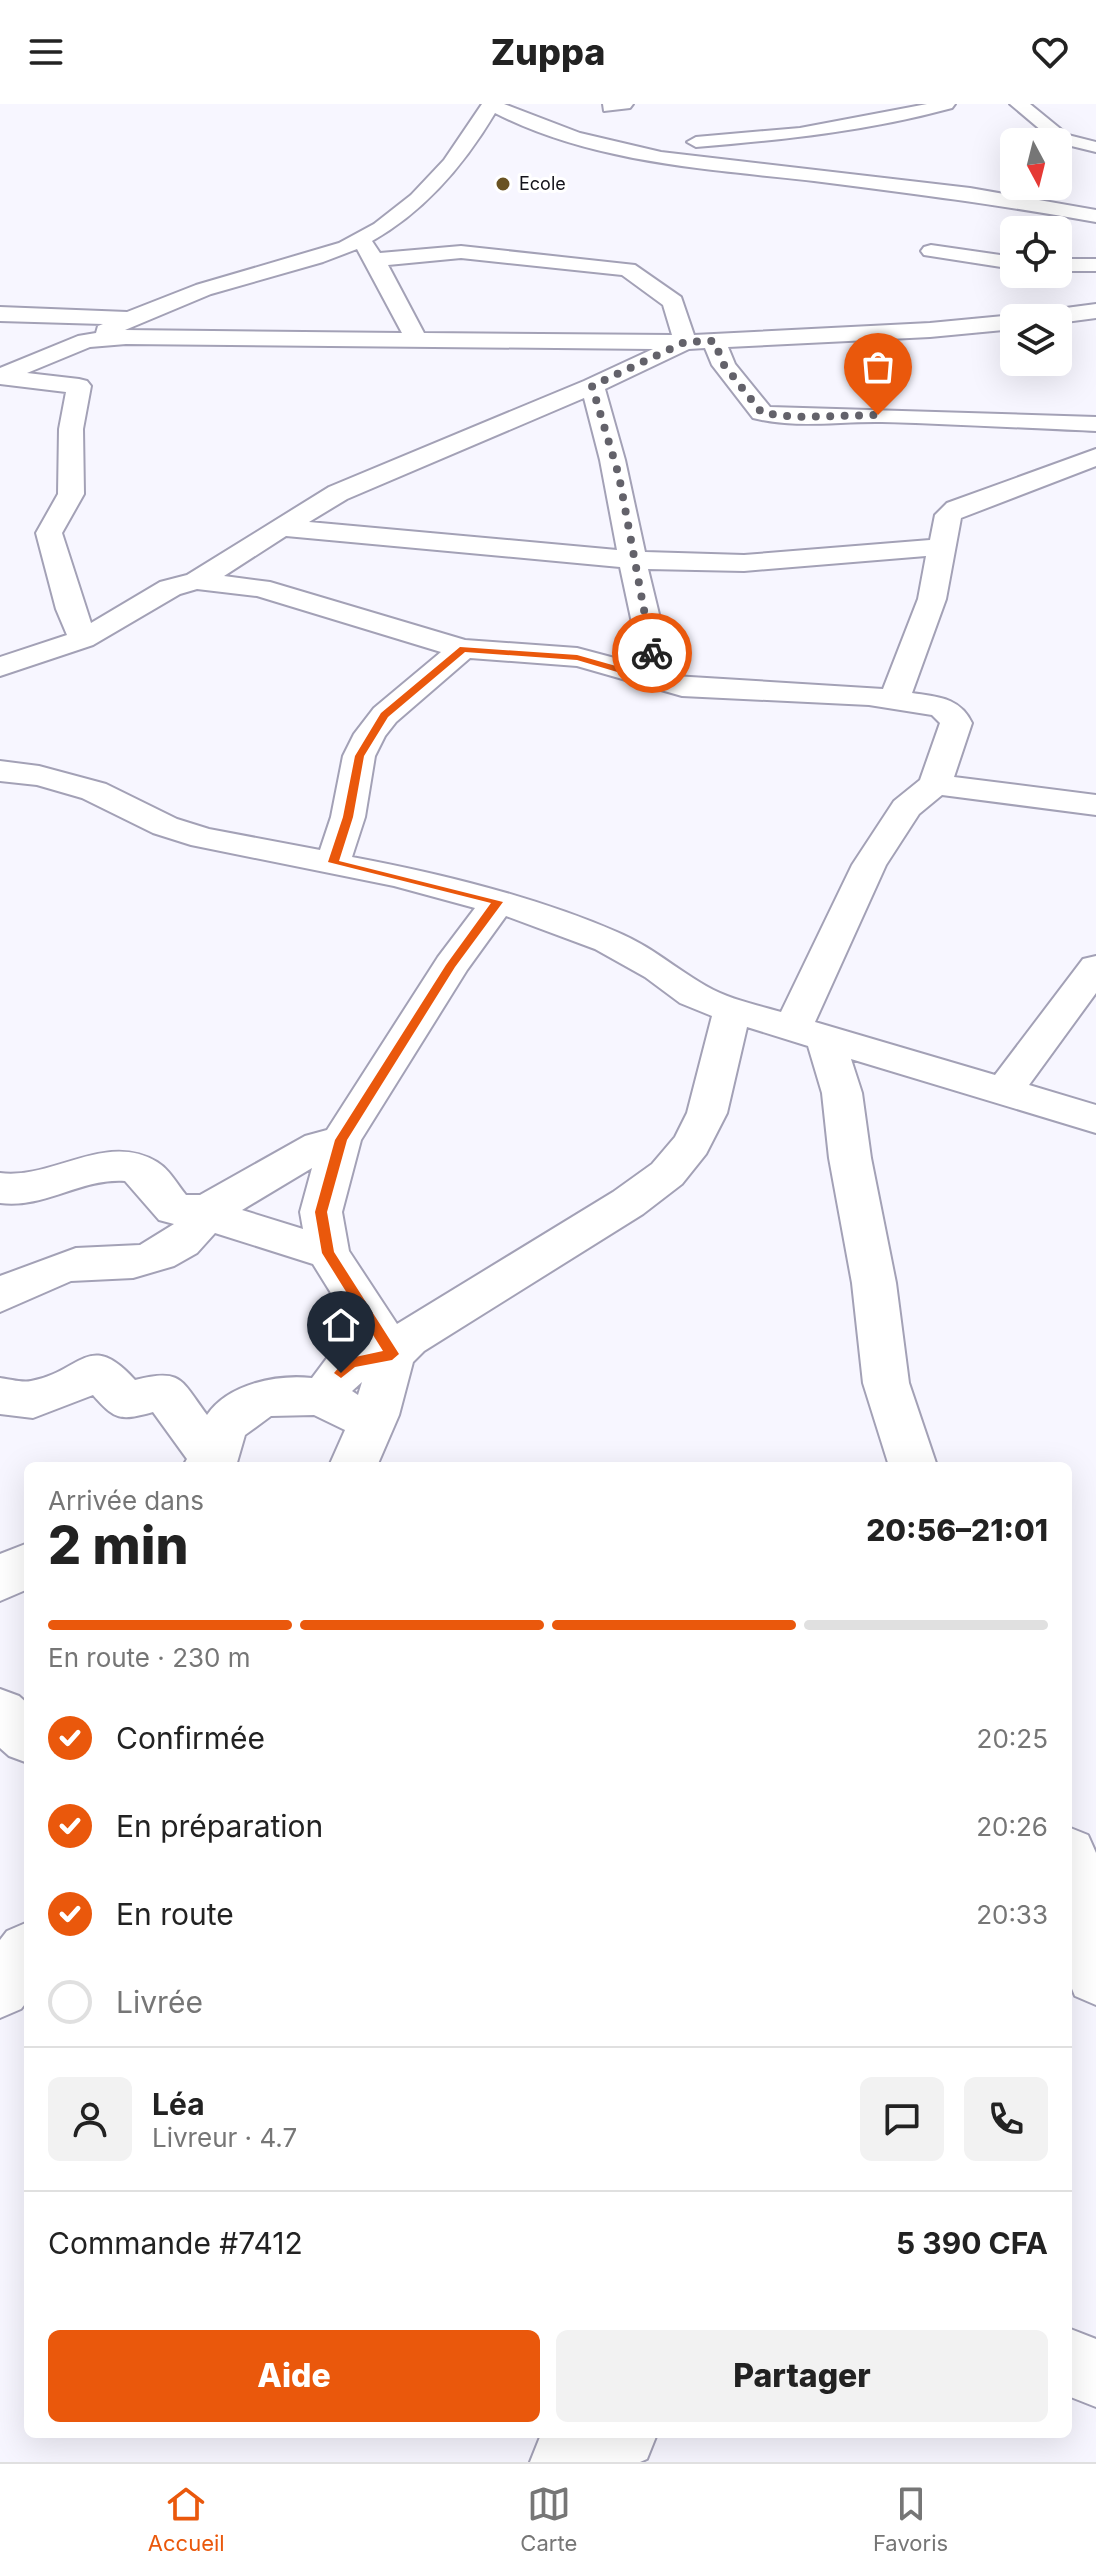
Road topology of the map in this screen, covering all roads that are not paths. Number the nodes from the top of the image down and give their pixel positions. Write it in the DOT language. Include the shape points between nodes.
graph roads {
  1 [pos="491,104"];
  2 [pos="946,104"];
  3 [pos="1019,104"];
  4 [pos="605,146"];
  5 [pos="1096,147"];
  6 [pos="1096,216"];
  7 [pos="361,240"];
  8 [pos="931,251"];
  9 [pos="375,260"];
  10 [pos="1000,261"];
  11 [pos="1072,265"];
  12 [pos="1096,265"];
  13 [pos="1096,311"];
  14 [pos="0,314"];
  15 [pos="1072,314"];
  16 [pos="133,318"];
  17 [pos="1000,323"];
  18 [pos="416,338"];
  19 [pos="86,341"];
  20 [pos="714,341"];
  21 [pos="685,342"];
  22 [pos="0,376"];
  23 [pos="592,386"];
  24 [pos="1096,424"];
  25 [pos="1096,457"];
  26 [pos="280,527"];
  27 [pos="942,547"];
  28 [pos="633,560"];
  29 [pos="197,581"];
  30 [pos="83,639"];
  31 [pos="463,649"];
  32 [pos="0,667"];
  33 [pos="661,682"];
  34 [pos="894,700"];
  35 [pos="0,771"];
  36 [pos="935,784"];
  37 [pos="1096,805"];
  38 [pos="333,862"];
  39 [pos="498,902"];
  40 [pos="1096,967"];
  41 [pos="732,1010"];
  42 [pos="808,1034"];
  43 [pos="1005,1090"];
  44 [pos="1096,1119"];
  45 [pos="341,1140"];
  46 [pos="0,1188"];
  47 [pos="207,1211"];
  48 [pos="328,1253"];
  49 [pos="0,1295"];
  50 [pos="392,1354"];
  51 [pos="0,1396"];
  52 [pos="325,1399"];
  53 [pos="361,1447"];
  54 [pos="210,1462"];
  55 [pos="212,1462"];
  56 [pos="912,1462"];
  57 [pos="24,1566"];
  58 [pos="0,1579"];
  59 [pos="1072,1871"];
  60 [pos="24,1957"];
  61 [pos="1096,1975"];
  62 [pos="0,1988"];
  63 [pos="1072,2364"];
  64 [pos="1096,2373"];
  65 [pos="614,2438"];
  66 [pos="565,2462"];
  1 -- 4 [label="street"];
  1 -- 7 [label="street" via="440,176"];
  2 -- 4 [label="street" via="785,135"];
  3 -- 5 [label="street" via="1062,139"];
  4 -- 6 [label="street"];
  7 -- 9 [label="street"];
  7 -- 16 [label="street" via="186,295"];
  8 -- 10 [label="street"];
  9 -- 18 [label="street"];
  9 -- 21 [label="street" via="461,252 628,269 673,302"];
  11 -- 12 [label="street"];
  13 -- 15 [label="street"];
  14 -- 16 [label="street"];
  16 -- 19 [label="street"];
  17 -- 20 [label="street"];
  18 -- 19 [label="street" via="151,336"];
  18 -- 21 [label="street"];
  19 -- 22 [label="street"];
  20 -- 21 [label="street"];
  20 -- 24 [label="street" via="724,365 762,413"];
  21 -- 23 [label="street"];
  22 -- 30 [label="street" via="79,386 71,429 71,494 49,533"];
  23 -- 26 [label="street" via="338,493"];
  23 -- 28 [label="street" via="616,464"];
  25 -- 27 [label="street" via="956,509 948,515"];
  26 -- 28 [label="street"];
  26 -- 29 [label="street"];
  27 -- 28 [label="street" via="744,563"];
  27 -- 34 [label="street" via="932,599"];
  28 -- 33 [label="street"];
  29 -- 30 [label="street" via="170,588"];
  29 -- 31 [label="street" via="260,588"];
  30 -- 32 [label="street"];
  31 -- 33 [label="street" via="577,657"];
  31 -- 38 [label="street" via="370,734 359,756"];
  33 -- 34 [label="street"];
  34 -- 36 [label="street" via="941,707 953,716 956,723"];
  35 -- 38 [label="street" via="94,791 165,826 203,838"];
  36 -- 37 [label="street"];
  36 -- 42 [label="street" via="906,808 877,852"];
  38 -- 39 [label="street"];
  39 -- 41 [label="street" via="608,941 693,995"];
  39 -- 45 [label="street" via="451,965"];
  40 -- 43 [label="street"];
  41 -- 42 [label="street"];
  41 -- 50 [label="street" via="707,1113 692,1144 667,1174"];
  42 -- 43 [label="street"];
  42 -- 56 [label="street" via="842,1093 886,1383"];
  43 -- 44 [label="street"];
  45 -- 47 [label="street" via="319,1146"];
  45 -- 48 [label="street" via="321,1212"];
  46 -- 47 [label="street" via="25,1190 78,1173 139,1169 174,1209"];
  47 -- 48 [label="street" via="239,1229"];
  47 -- 49 [label="street" via="189,1236 146,1260 78,1264"];
  48 -- 50 [label="street"];
  50 -- 52 [label="street" via="351,1363 330,1385"];
  50 -- 53 [label="street" via="386,1387"];
  51 -- 54 [label="street" via="33,1400 100,1372 126,1401 163,1391"];
  52 -- 53 [label="street"];
  52 -- 55 [label="street" via="299,1394 248,1407 228,1421"];
  57 -- 58 [label="street"];
  59 -- 61 [label="street"];
  60 -- 62 [label="street"];
  63 -- 64 [label="street"];
  65 -- 66 [label="street"];
}
